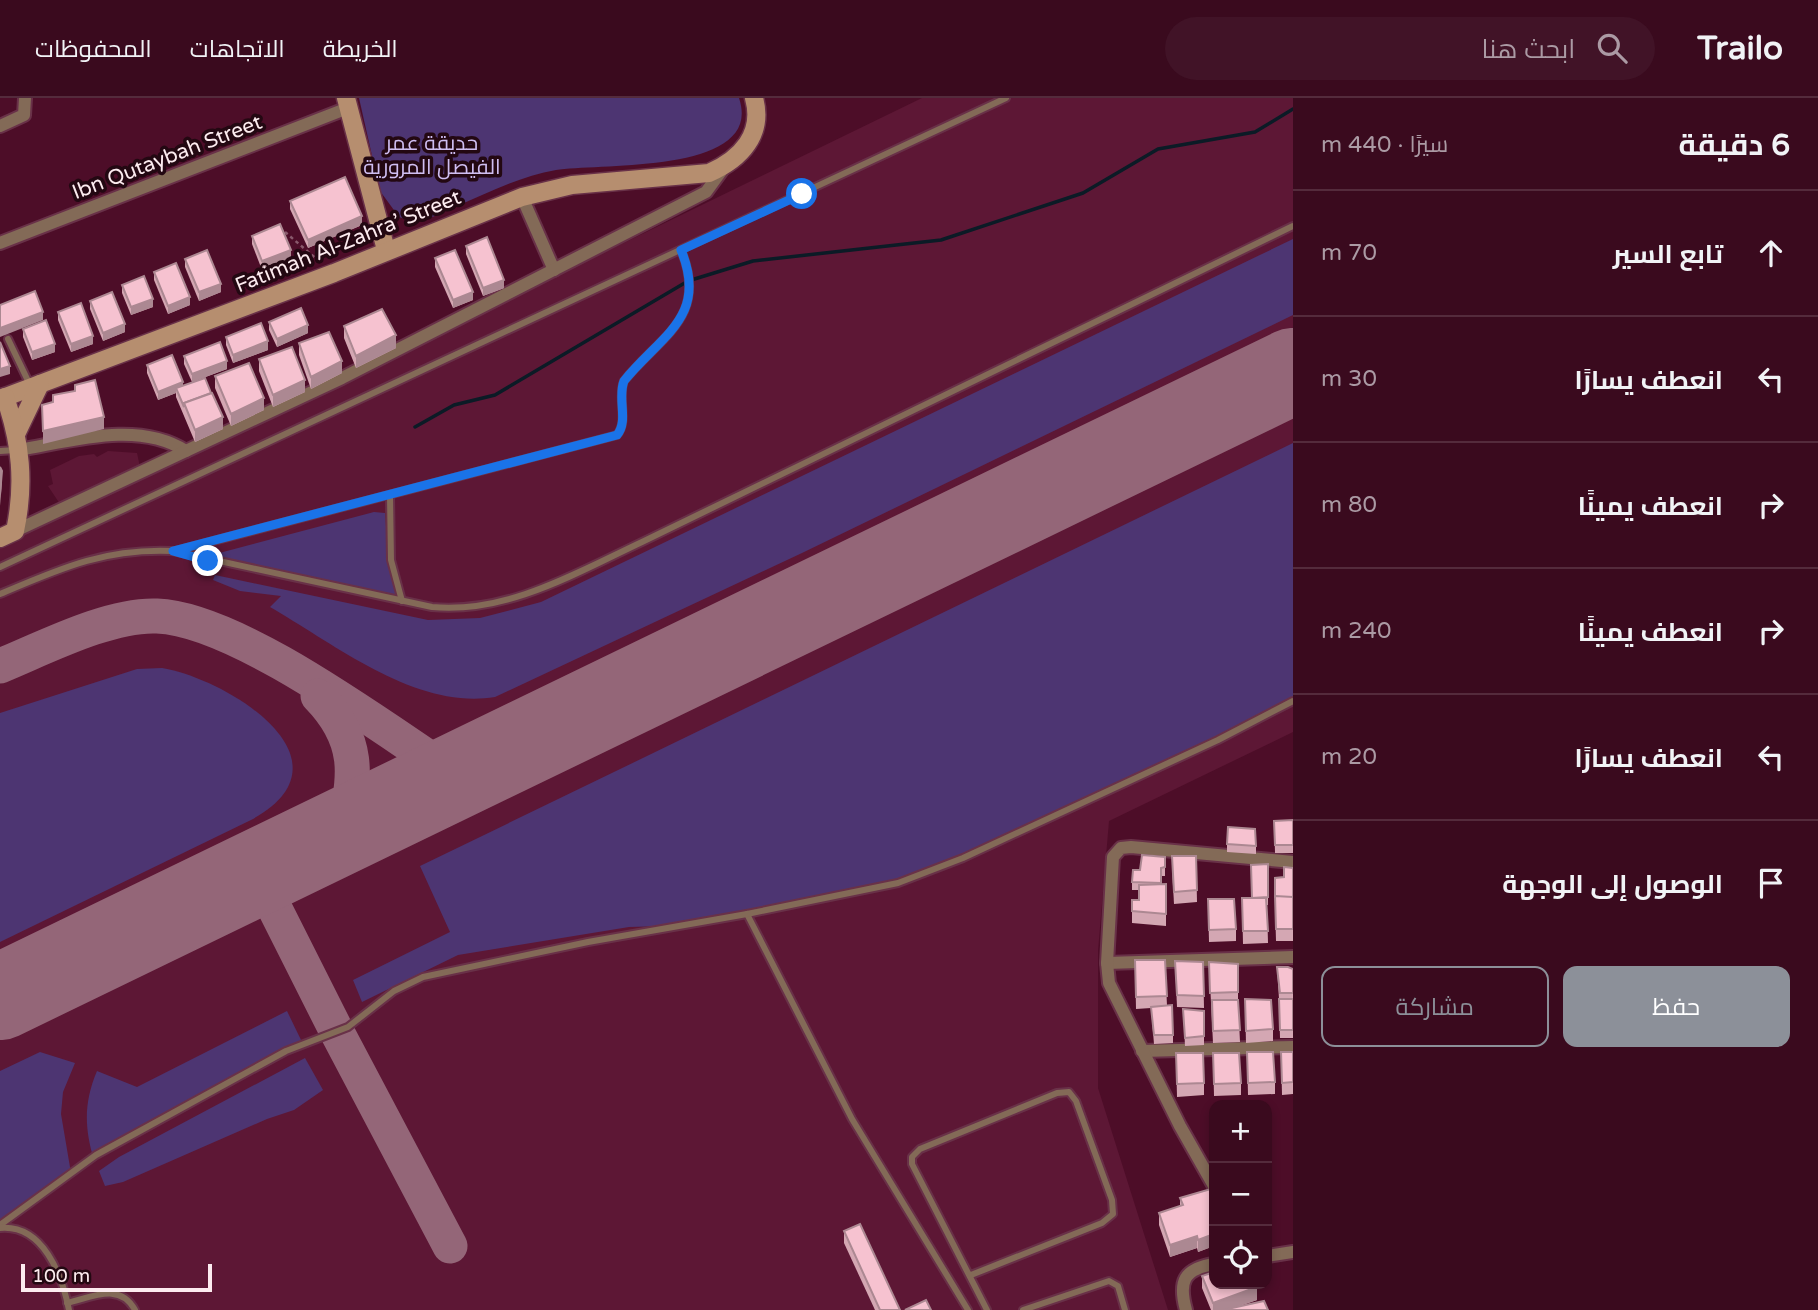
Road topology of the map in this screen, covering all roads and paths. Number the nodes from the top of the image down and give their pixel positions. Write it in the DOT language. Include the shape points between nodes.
graph roads {
  1 [pos="25,98"];
  2 [pos="754,98"];
  3 [pos="1006,98"];
  4 [pos="347,103"];
  5 [pos="0,127"];
  6 [pos="725,166"];
  7 [pos="522,197"];
  8 [pos="1293,226"];
  9 [pos="285,232"];
  10 [pos="0,243"];
  11 [pos="386,250"];
  12 [pos="681,250"];
  13 [pos="554,270"];
  14 [pos="334,273"];
  15 [pos="8,339"];
  16 [pos="35,385"];
  17 [pos="3,398"];
  18 [pos="0,424"];
  19 [pos="18,441"];
  20 [pos="0,451"];
  21 [pos="186,451"];
  22 [pos="390,496"];
  23 [pos="7,534"];
  24 [pos="173,551"];
  25 [pos="0,567"];
  26 [pos="0,594"];
  27 [pos="402,601"];
  28 [pos="1293,701"];
  29 [pos="1293,862"];
  30 [pos="747,914"];
  31 [pos="1293,957"];
  32 [pos="1107,963"];
  33 [pos="1293,1046"];
  34 [pos="1142,1051"];
  35 [pos="1209,1177"];
  36 [pos="0,1226"];
  37 [pos="1293,1252"];
  38 [pos="1272,1255"];
  39 [pos="1209,1265"];
  40 [pos="971,1275"];
  41 [pos="68,1307"];
  42 [pos="135,1310"];
  43 [pos="968,1310"];
  44 [pos="987,1310"];
  45 [pos="1023,1310"];
  46 [pos="1125,1310"];
  47 [pos="1186,1310"];
  1 -- 5 [label="street" via="24,115"];
  2 -- 6 [label="street, Fatimah Al-Zahra’ Street" via="755,134"];
  3 -- 12 [label="lane"];
  4 -- 10 [label="street, Ibn Qutaybah Street"];
  4 -- 11 [label="street"];
  6 -- 7 [label="street, Fatimah Al-Zahra’ Street" via="687,176 554,187"];
  6 -- 13 [label="street" via="706,192"];
  7 -- 11 [label="street, Fatimah Al-Zahra’ Street"];
  7 -- 13 [label="street"];
  8 -- 27 [label="lane" via="559,581 467,609"];
  9 -- 14 [label="path"];
  11 -- 14 [label="street, Fatimah Al-Zahra’ Street"];
  12 -- 22 [label="lane" via="690,277 687,306 674,331 624,381 622,425 617,435"];
  12 -- 25 [label="lane"];
  13 -- 21 [label="street" via="469,316"];
  14 -- 16 [label="street, Fatimah Al-Zahra’ Street"];
  15 -- 16 [label="lane"];
  16 -- 17 [label="street, Fatimah Al-Zahra’ Street"];
  16 -- 19 [label="street"];
  17 -- 19 [label="street"];
  18 -- 19 [label="street"];
  19 -- 20 [label="lane"];
  19 -- 21 [label="street" via="127,435 170,440"];
  19 -- 23 [label="street" via="22,482"];
  21 -- 23 [label="street"];
  22 -- 24 [label="lane"];
  22 -- 27 [label="lane" via="391,560"];
  24 -- 26 [label="lane" via="96,556"];
  24 -- 27 [label="lane"];
  28 -- 30 [label="lane" via="962,858 878,889"];
  29 -- 32 [label="street" via="1121,848 1113,858"];
  30 -- 36 [label="lane" via="423,977 394,991 356,1023 273,1058 96,1155"];
  30 -- 43 [label="lane" via="852,1119"];
  31 -- 32 [label="street"];
  32 -- 34 [label="street" via="1114,999"];
  33 -- 34 [label="street"];
  34 -- 35 [label="street"];
  36 -- 41 [label="lane" via="37,1239"];
  37 -- 38 [label="street"];
  39 -- 47 [label="street" via="1195,1267 1183,1280"];
  40 -- 40 [label="lane" via="914,1169 912,1157 920,1149 1069,1092 1109,1191 1113,1214 1102,1223"];
  40 -- 44 [label="lane"];
  41 -- 42 [label="lane" via="115,1292 129,1298"];
  45 -- 46 [label="lane" via="1109,1281 1118,1286"];
}
